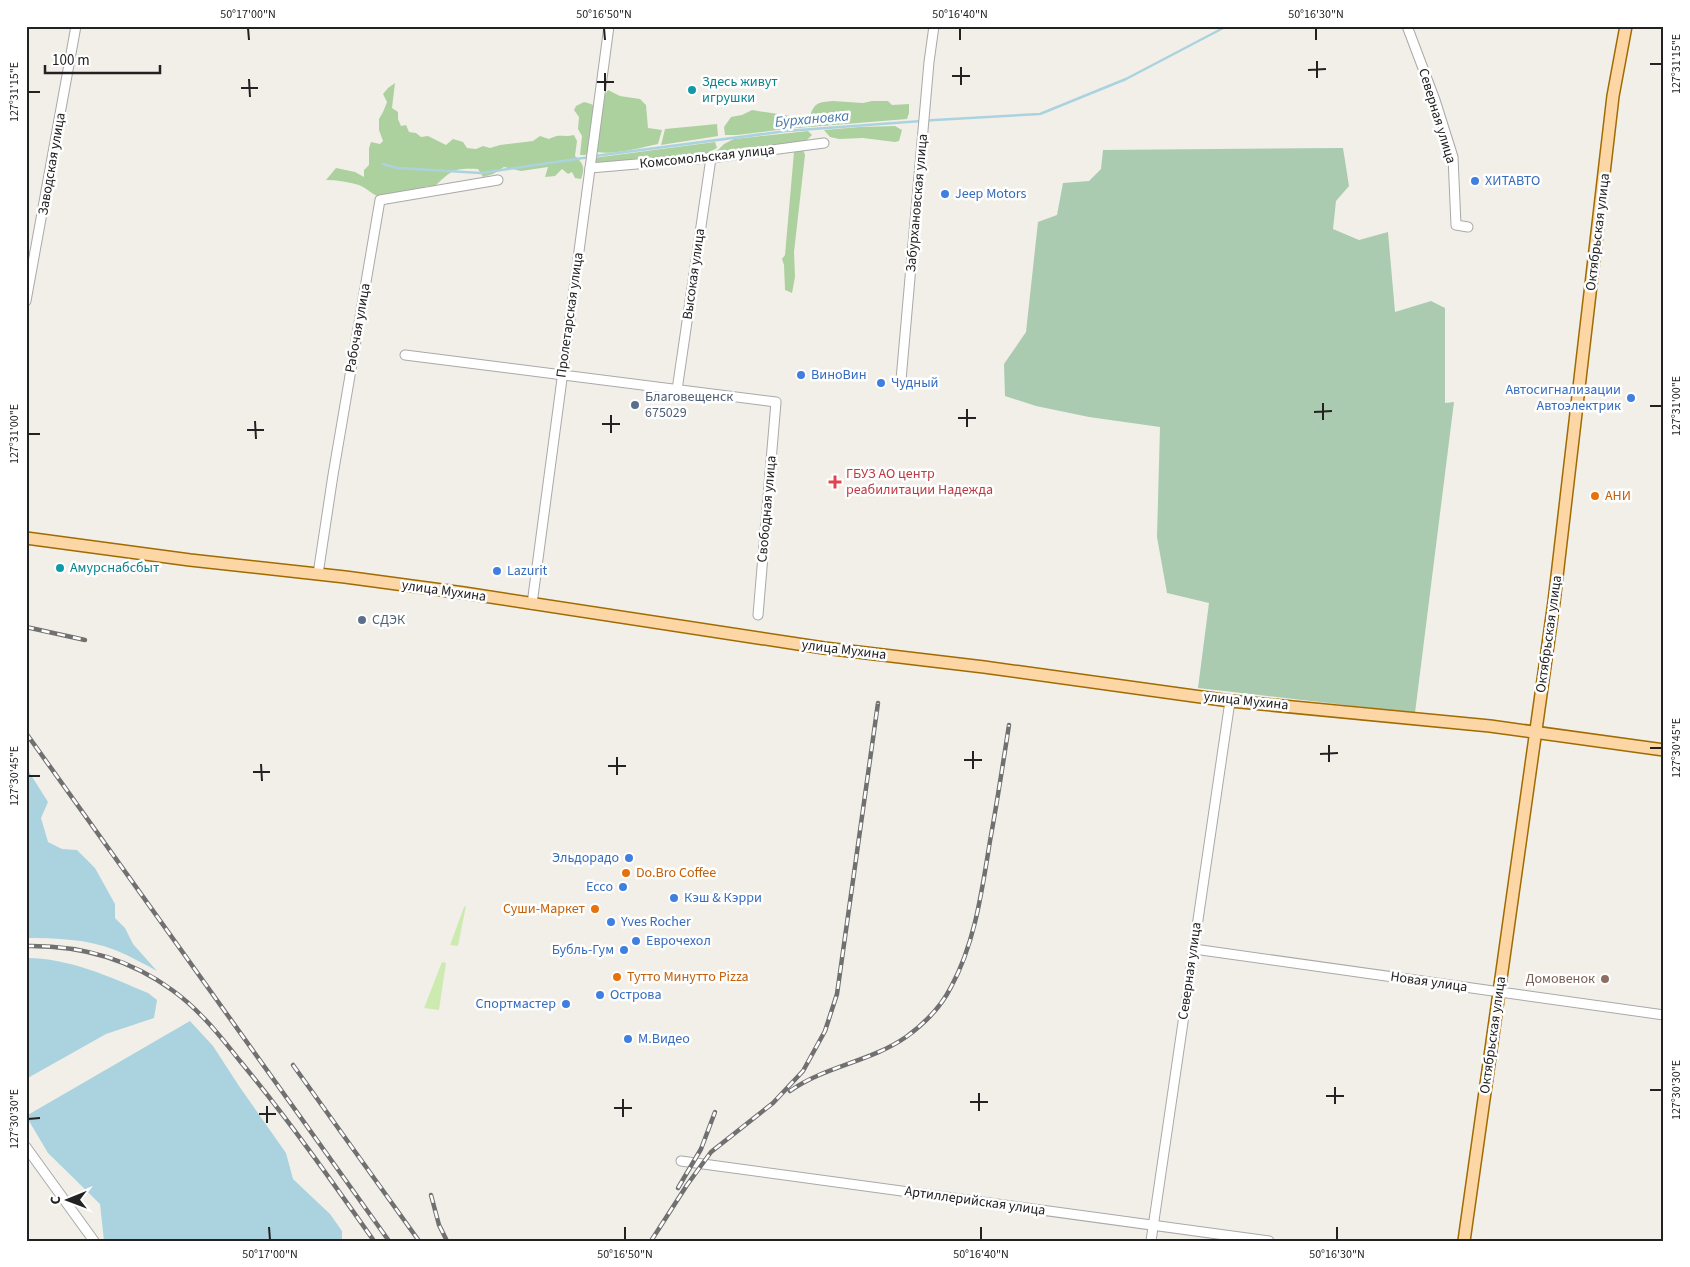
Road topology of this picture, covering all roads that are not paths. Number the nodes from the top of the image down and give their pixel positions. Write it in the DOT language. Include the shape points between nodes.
graph roads {
  1 [pos="76,26"];
  2 [pos="609,26"];
  3 [pos="934,26"];
  4 [pos="1407,26"];
  5 [pos="1626,26"];
  6 [pos="824,143"];
  7 [pos="711,158"];
  8 [pos="591,160"];
  9 [pos="498,180"];
  10 [pos="1468,227"];
  11 [pos="26,301"];
  12 [pos="405,355"];
  13 [pos="562,375"];
  14 [pos="900,380"];
  15 [pos="677,390"];
  16 [pos="26,538"];
  17 [pos="318,574"];
  18 [pos="532,604"];
  19 [pos="758,615"];
  20 [pos="1230,700"];
  21 [pos="1535,732"];
  22 [pos="1664,750"];
  23 [pos="1194,949"];
  24 [pos="1500,992"];
  25 [pos="1664,1015"];
  26 [pos="26,1147"];
  27 [pos="681,1161"];
  28 [pos="1153,1226"];
  29 [pos="94,1241"];
  30 [pos="1150,1241"];
  31 [pos="1269,1241"];
  32 [pos="1464,1241"];
  1 -- 11 [label="street, Заводская улица"];
  2 -- 8 [label="street, Пролетарская улица"];
  3 -- 14 [label="street, Забурхановская улица"];
  4 -- 10 [label="street, Северная улица" via="1453,157 1456,225"];
  5 -- 21 [label="main road, Октябрьская улица" via="1613,96 1554,602"];
  6 -- 7 [label="street, Комсомольская улица"];
  7 -- 8 [label="street, Комсомольская улица"];
  7 -- 15 [label="street, Высокая улица"];
  8 -- 13 [label="street, Пролетарская улица"];
  9 -- 17 [label="street, Рабочая улица" via="380,200"];
  12 -- 13 [label="street"];
  13 -- 15 [label="street"];
  13 -- 18 [label="street, Пролетарская улица"];
  15 -- 19 [label="street, Свободная улица" via="776,402"];
  16 -- 17 [label="main road, улица Мухина" via="182,560"];
  17 -- 18 [label="main road, улица Мухина"];
  18 -- 20 [label="main road, улица Мухина" via="824,648"];
  20 -- 21 [label="main road, улица Мухина"];
  20 -- 23 [label="street, Северная улица"];
  21 -- 22 [label="main road, улица Мухина"];
  21 -- 24 [label="main road, Октябрьская улица"];
  23 -- 24 [label="street, Новая улица"];
  23 -- 28 [label="street, Северная улица"];
  24 -- 25 [label="street, Новая улица"];
  24 -- 32 [label="main road, Октябрьская улица"];
  26 -- 29 [label="street"];
  27 -- 28 [label="street, Артиллерийская улица"];
  28 -- 30 [label="street, Северная улица"];
  28 -- 31 [label="street, Артиллерийская улица"];
}
